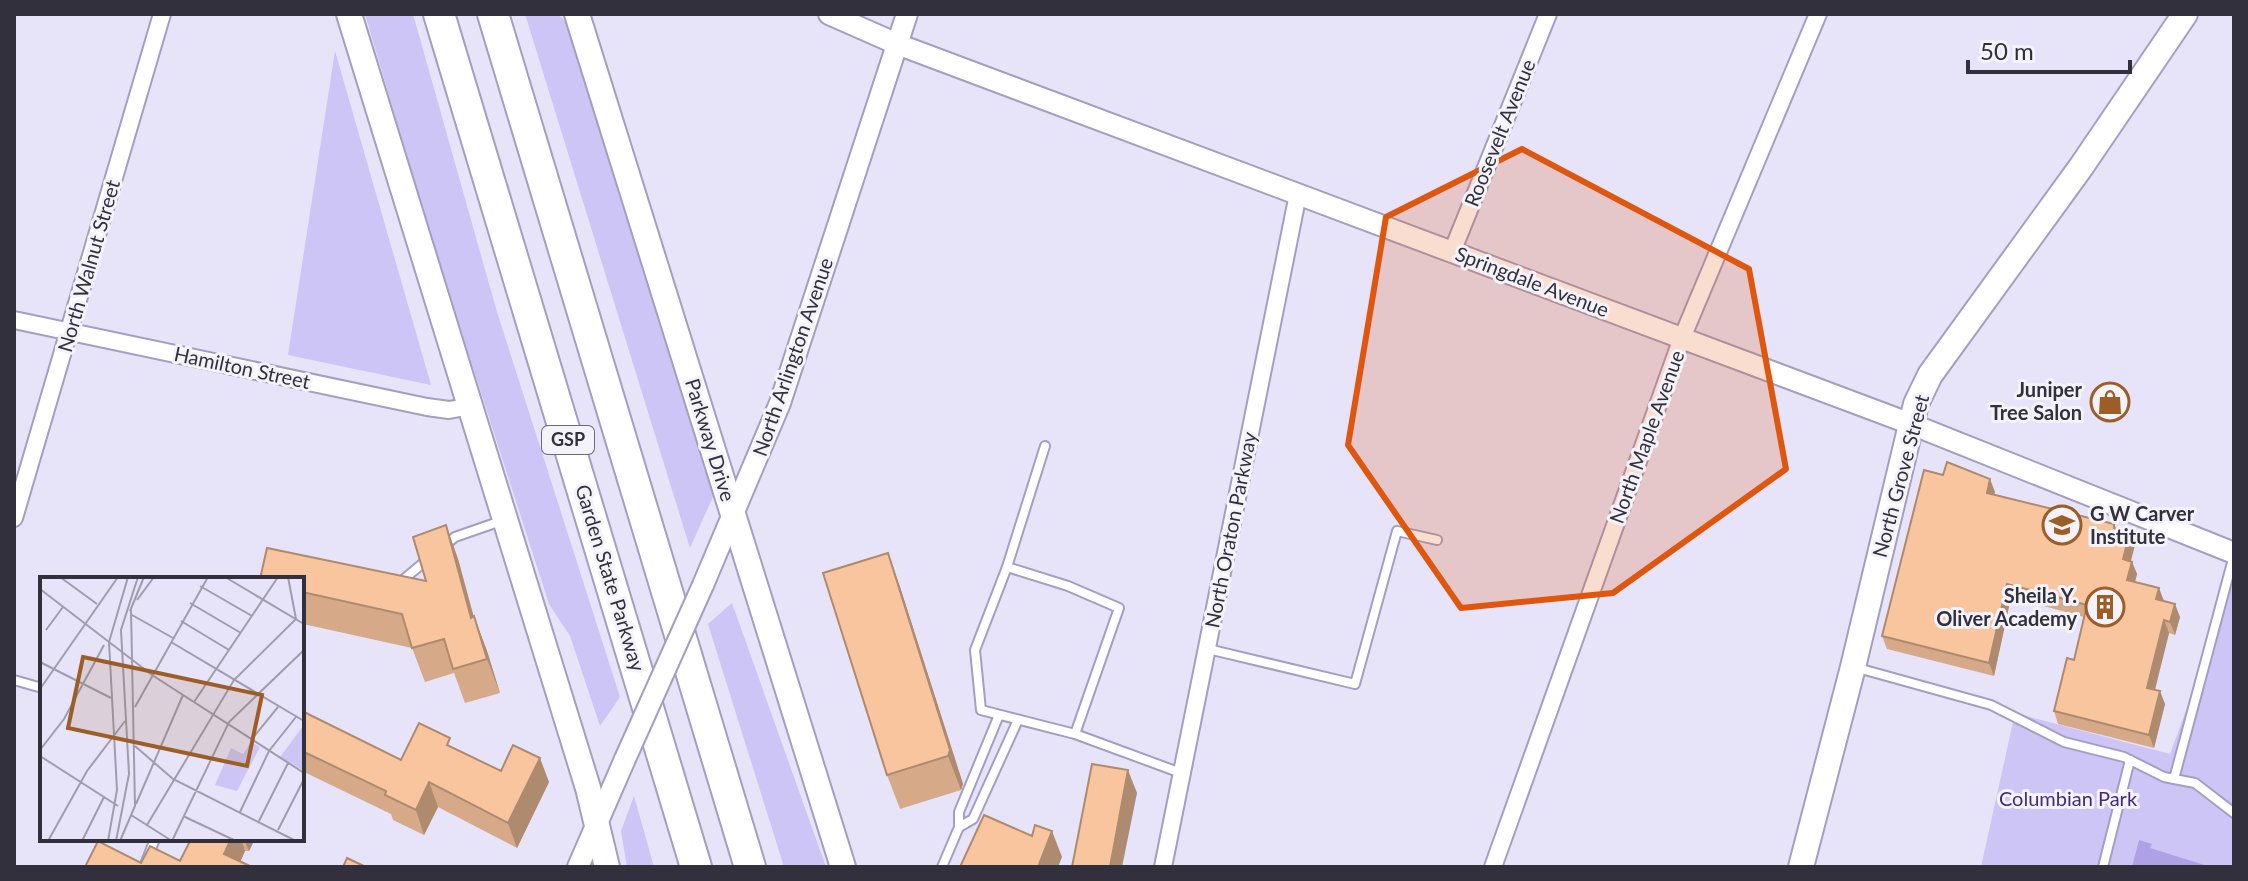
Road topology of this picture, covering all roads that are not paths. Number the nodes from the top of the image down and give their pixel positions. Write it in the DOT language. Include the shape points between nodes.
graph roads {
  1 [pos="162,14"];
  2 [pos="349,14"];
  3 [pos="439,14"];
  4 [pos="493,14"];
  5 [pos="577,14"];
  6 [pos="829,14"];
  7 [pos="907,14"];
  8 [pos="1548,14"];
  9 [pos="1818,14"];
  10 [pos="2185,14"];
  11 [pos="897,44"];
  12 [pos="1298,194"];
  13 [pos="1452,252"];
  14 [pos="14,320"];
  15 [pos="70,331"];
  16 [pos="1682,338"];
  17 [pos="471,406"];
  18 [pos="1911,424"];
  19 [pos="1045,446"];
  20 [pos="734,516"];
  21 [pos="14,518"];
  22 [pos="505,520"];
  23 [pos="1437,540"];
  24 [pos="2234,554"];
  25 [pos="1007,567"];
  26 [pos="390,591"];
  27 [pos="1207,648"];
  28 [pos="1853,667"];
  29 [pos="14,680"];
  30 [pos="40,687"];
  31 [pos="999,715"];
  32 [pos="1018,720"];
  33 [pos="1075,734"];
  34 [pos="2130,760"];
  35 [pos="1182,773"];
  36 [pos="2174,779"];
  37 [pos="2234,813"];
  38 [pos="597,825"];
  39 [pos="959,827"];
  40 [pos="154,841"];
  41 [pos="144,867"];
  42 [pos="578,867"];
  43 [pos="607,867"];
  44 [pos="696,867"];
  45 [pos="750,867"];
  46 [pos="843,867"];
  47 [pos="942,867"];
  48 [pos="1163,867"];
  49 [pos="1493,867"];
  50 [pos="1801,867"];
  51 [pos="2103,867"];
  1 -- 15 [label="street, North Walnut Street"];
  2 -- 17 [label="main road"];
  3 -- 44 [label="highway, Garden State Parkway / GSP"];
  4 -- 45 [label="highway, GSP"];
  5 -- 20 [label="main road, Parkway Drive"];
  6 -- 11 [label="street, Springdale Avenue"];
  7 -- 11 [label="street, North Arlington Avenue"];
  8 -- 13 [label="street, Roosevelt Avenue"];
  9 -- 16 [label="street, North Maple Avenue"];
  10 -- 18 [label="main road, North Grove Street" via="1930,375"];
  11 -- 12 [label="street, Springdale Avenue"];
  11 -- 20 [label="street, North Arlington Avenue" via="780,403"];
  12 -- 13 [label="street, Springdale Avenue"];
  12 -- 27 [label="street, North Oraton Parkway"];
  13 -- 16 [label="street, Springdale Avenue"];
  14 -- 15 [label="street, Hamilton Street"];
  15 -- 17 [label="street, Hamilton Street" via="427,407"];
  15 -- 21 [label="street, North Walnut Street"];
  16 -- 18 [label="street, Springdale Avenue"];
  16 -- 49 [label="street, North Maple Avenue"];
  17 -- 22 [label="main road"];
  18 -- 24 [label="street, Springdale Avenue"];
  18 -- 28 [label="main road, North Grove Street"];
  19 -- 25 [label="lane"];
  20 -- 38 [label="street, North Arlington Avenue, bridge"];
  20 -- 46 [label="main road, Parkway Drive"];
  22 -- 26 [label="lane" via="455,537"];
  22 -- 38 [label="main road"];
  23 -- 27 [label="lane" via="1397,531 1355,684"];
  24 -- 36 [label="lane"];
  25 -- 31 [label="lane" via="975,650 981,710"];
  25 -- 33 [label="lane" via="1119,608"];
  27 -- 35 [label="street, North Oraton Parkway"];
  28 -- 34 [label="lane" via="1991,705 2064,742"];
  28 -- 50 [label="main road, North Grove Street"];
  29 -- 30 [label="lane"];
  31 -- 32 [label="lane"];
  31 -- 39 [label="lane" via="959,812"];
  32 -- 33 [label="lane"];
  32 -- 39 [label="lane" via="973,819"];
  33 -- 35 [label="lane"];
  34 -- 36 [label="lane"];
  34 -- 51 [label="lane"];
  35 -- 48 [label="street, North Oraton Parkway"];
  36 -- 37 [label="lane" via="2195,783"];
  38 -- 42 [label="street, North Arlington Avenue"];
  38 -- 43 [label="main road"];
  39 -- 47 [label="lane"];
  40 -- 41 [label="lane"];
}
